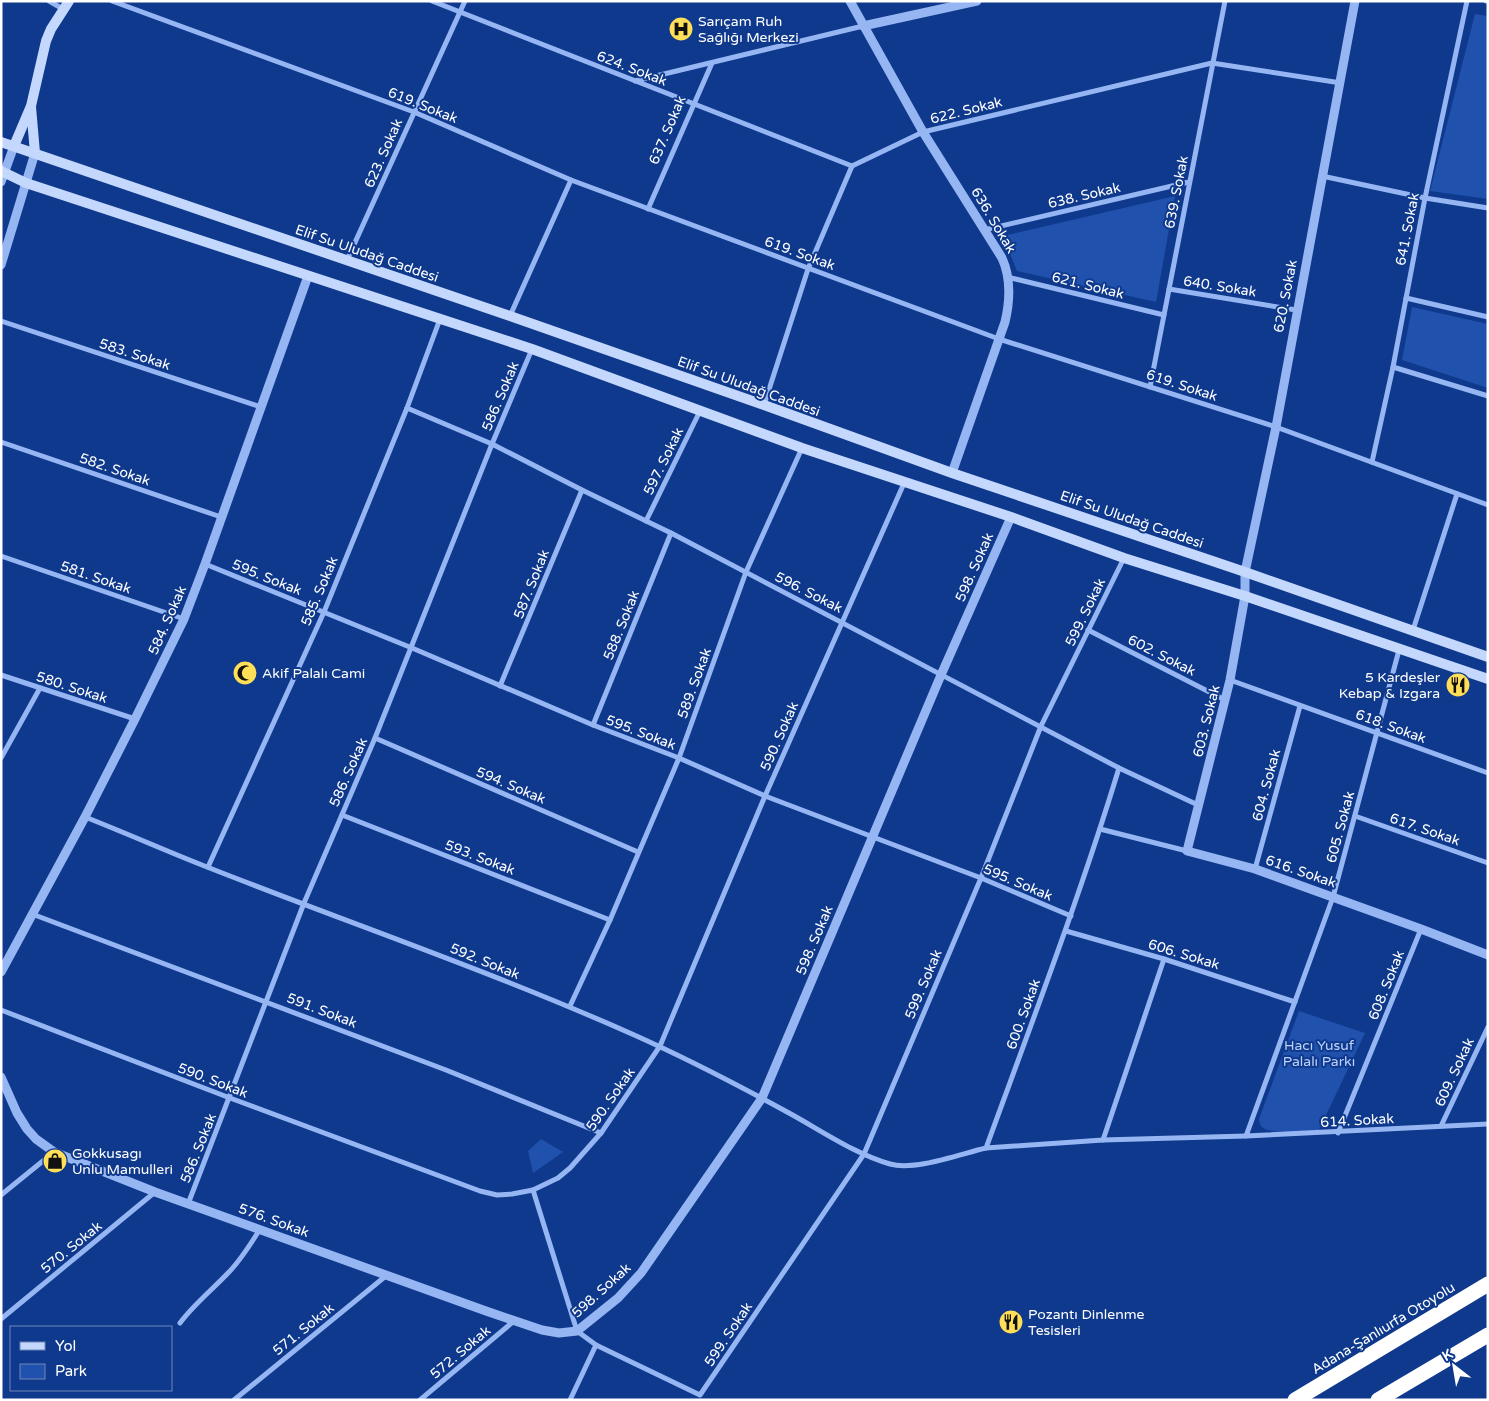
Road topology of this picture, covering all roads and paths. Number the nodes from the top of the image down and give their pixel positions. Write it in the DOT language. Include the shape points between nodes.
graph roads {
  1 [pos="49,1"];
  2 [pos="112,1"];
  3 [pos="432,1"];
  4 [pos="465,1"];
  5 [pos="850,1"];
  6 [pos="977,1"];
  7 [pos="1225,1"];
  8 [pos="1355,1"];
  9 [pos="1467,1"];
  10 [pos="66,5"];
  11 [pos="460,12"];
  12 [pos="863,26"];
  13 [pos="712,63"];
  14 [pos="1212,63"];
  15 [pos="635,81"];
  16 [pos="1341,83"];
  17 [pos="694,104"];
  18 [pos="31,106"];
  19 [pos="414,112"];
  20 [pos="923,132"];
  21 [pos="1,142"];
  22 [pos="14,146"];
  23 [pos="36,153"];
  24 [pos="852,166"];
  25 [pos="2,175"];
  26 [pos="1322,176"];
  27 [pos="571,180"];
  28 [pos="26,182"];
  29 [pos="1189,182"];
  30 [pos="1424,198"];
  31 [pos="1488,208"];
  32 [pos="648,209"];
  33 [pos="984,230"];
  34 [pos="347,261"];
  35 [pos="1,265"];
  36 [pos="808,269"];
  37 [pos="308,276"];
  38 [pos="1007,277"];
  39 [pos="1169,290"];
  40 [pos="1406,298"];
  41 [pos="1296,310"];
  42 [pos="1164,315"];
  43 [pos="510,316"];
  44 [pos="1488,317"];
  45 [pos="440,320"];
  46 [pos="1,321"];
  47 [pos="999,339"];
  48 [pos="532,349"];
  49 [pos="1393,366"];
  50 [pos="1150,387"];
  51 [pos="1488,396"];
  52 [pos="764,404"];
  53 [pos="261,407"];
  54 [pos="406,408"];
  55 [pos="700,411"];
  56 [pos="1276,427"];
  57 [pos="1,442"];
  58 [pos="492,444"];
  59 [pos="802,448"];
  60 [pos="1372,462"];
  61 [pos="952,473"];
  62 [pos="905,481"];
  63 [pos="582,490"];
  64 [pos="1457,494"];
  65 [pos="1488,505"];
  66 [pos="221,517"];
  67 [pos="1011,517"];
  68 [pos="646,521"];
  69 [pos="671,533"];
  70 [pos="1,556"];
  71 [pos="1124,558"];
  72 [pos="206,564"];
  73 [pos="746,572"];
  74 [pos="1245,572"];
  75 [pos="1245,596"];
  76 [pos="324,612"];
  77 [pos="184,620"];
  78 [pos="842,621"];
  79 [pos="1088,630"];
  80 [pos="1413,630"];
  81 [pos="412,648"];
  82 [pos="1399,650"];
  83 [pos="1488,657"];
  84 [pos="1,675"];
  85 [pos="941,675"];
  86 [pos="1230,680"];
  87 [pos="1488,680"];
  88 [pos="500,686"];
  89 [pos="40,688"];
  90 [pos="1225,700"];
  91 [pos="1300,706"];
  92 [pos="135,719"];
  93 [pos="593,726"];
  94 [pos="1041,726"];
  95 [pos="1376,732"];
  96 [pos="375,738"];
  97 [pos="1,758"];
  98 [pos="679,758"];
  99 [pos="1119,768"];
  100 [pos="1488,773"];
  101 [pos="765,796"];
  102 [pos="1198,805"];
  103 [pos="342,815"];
  104 [pos="1355,816"];
  105 [pos="85,817"];
  106 [pos="1100,828"];
  107 [pos="873,837"];
  108 [pos="1187,851"];
  109 [pos="638,852"];
  110 [pos="1488,863"];
  111 [pos="208,868"];
  112 [pos="1255,869"];
  113 [pos="981,878"];
  114 [pos="1332,896"];
  115 [pos="304,903"];
  116 [pos="32,914"];
  117 [pos="1070,916"];
  118 [pos="610,920"];
  119 [pos="1422,929"];
  120 [pos="1066,931"];
  121 [pos="6,955"];
  122 [pos="1488,955"];
  123 [pos="1164,959"];
  124 [pos="1,972"];
  125 [pos="265,1001"];
  126 [pos="1295,1002"];
  127 [pos="570,1006"];
  128 [pos="1,1010"];
  129 [pos="1488,1027"];
  130 [pos="660,1046"];
  131 [pos="1,1077"];
  132 [pos="230,1098"];
  133 [pos="762,1098"];
  134 [pos="1488,1124"];
  135 [pos="1441,1126"];
  136 [pos="601,1133"];
  137 [pos="1338,1133"];
  138 [pos="1246,1136"];
  139 [pos="1103,1140"];
  140 [pos="986,1148"];
  141 [pos="54,1152"];
  142 [pos="864,1154"];
  143 [pos="533,1190"];
  144 [pos="155,1192"];
  145 [pos="1,1195"];
  146 [pos="188,1204"];
  147 [pos="260,1229"];
  148 [pos="387,1275"];
  149 [pos="1488,1284"];
  150 [pos="1,1319"];
  151 [pos="514,1321"];
  152 [pos="180,1323"];
  153 [pos="577,1331"];
  154 [pos="1488,1335"];
  155 [pos="596,1345"];
  156 [pos="234,1400"];
  157 [pos="420,1400"];
  158 [pos="570,1400"];
  159 [pos="1295,1400"];
  160 [pos="1378,1400"];
  1 -- 10 [label="street"];
  2 -- 19 [label="street, 619. Sokak"];
  3 -- 11 [label="street, 624. Sokak"];
  4 -- 11 [label="street, 623. Sokak"];
  5 -- 12 [label="street, 636. Sokak"];
  6 -- 12 [label="street"];
  7 -- 14 [label="street, 639. Sokak"];
  8 -- 16 [label="street, 620. Sokak"];
  9 -- 30 [label="street, 641. Sokak"];
  10 -- 18 [label="main road" via="46,41"];
  11 -- 15 [label="street, 624. Sokak"];
  11 -- 19 [label="street, 623. Sokak"];
  12 -- 13 [label="street"];
  12 -- 20 [label="street, 636. Sokak"];
  13 -- 15 [label="street"];
  13 -- 17 [label="street, 637. Sokak"];
  14 -- 16 [label="street, 622. Sokak"];
  14 -- 20 [label="street, 622. Sokak"];
  14 -- 29 [label="street, 639. Sokak"];
  15 -- 17 [label="street, 624. Sokak"];
  16 -- 26 [label="street, 620. Sokak"];
  17 -- 24 [label="street, 624. Sokak"];
  17 -- 32 [label="street, 637. Sokak"];
  18 -- 22 [label="main road"];
  18 -- 23 [label="main road"];
  19 -- 27 [label="street, 619. Sokak"];
  19 -- 34 [label="street, 623. Sokak"];
  20 -- 24 [label="street, 622. Sokak"];
  20 -- 33 [label="street, 636. Sokak"];
  21 -- 22 [label="main road, Elif Su Uludağ Caddesi"];
  22 -- 23 [label="main road, Elif Su Uludağ Caddesi"];
  22 -- 25 [label="street"];
  23 -- 28 [label="street"];
  23 -- 34 [label="main road, Elif Su Uludağ Caddesi"];
  24 -- 36 [label="street"];
  25 -- 28 [label="main road"];
  26 -- 30 [label="street"];
  26 -- 41 [label="street, 620. Sokak"];
  27 -- 32 [label="street, 619. Sokak"];
  27 -- 43 [label="street"];
  28 -- 35 [label="street"];
  28 -- 37 [label="main road"];
  29 -- 33 [label="street, 638. Sokak"];
  29 -- 39 [label="street, 639. Sokak"];
  30 -- 31 [label="street"];
  30 -- 40 [label="street, 641. Sokak"];
  32 -- 36 [label="street, 619. Sokak"];
  33 -- 38 [label="street, 636. Sokak" via="1002,258"];
  34 -- 43 [label="main road, Elif Su Uludağ Caddesi"];
  36 -- 47 [label="street, 619. Sokak"];
  36 -- 52 [label="street"];
  37 -- 45 [label="main road"];
  37 -- 53 [label="street, 584. Sokak"];
  38 -- 42 [label="street, 621. Sokak"];
  38 -- 47 [label="street, 636. Sokak" via="1008,311"];
  39 -- 41 [label="street, 640. Sokak"];
  39 -- 42 [label="street, 639. Sokak"];
  40 -- 44 [label="street"];
  40 -- 49 [label="street, 641. Sokak"];
  41 -- 56 [label="street, 620. Sokak"];
  42 -- 50 [label="street, 639. Sokak"];
  43 -- 52 [label="main road, Elif Su Uludağ Caddesi"];
  45 -- 48 [label="main road"];
  45 -- 54 [label="street, 585. Sokak"];
  46 -- 53 [label="street, 583. Sokak"];
  47 -- 50 [label="street, 619. Sokak"];
  47 -- 61 [label="street, 636. Sokak"];
  48 -- 55 [label="main road"];
  48 -- 58 [label="street, 586. Sokak"];
  49 -- 51 [label="street"];
  49 -- 60 [label="street, 641. Sokak"];
  50 -- 56 [label="street, 619. Sokak"];
  52 -- 61 [label="main road, Elif Su Uludağ Caddesi"];
  53 -- 66 [label="street, 584. Sokak"];
  54 -- 58 [label="street, 596. Sokak"];
  54 -- 76 [label="street, 585. Sokak"];
  55 -- 59 [label="main road"];
  55 -- 68 [label="street, 597. Sokak"];
  56 -- 60 [label="street, 619. Sokak"];
  56 -- 74 [label="street, 620. Sokak"];
  57 -- 66 [label="street, 582. Sokak"];
  58 -- 63 [label="street, 596. Sokak"];
  58 -- 81 [label="street, 586. Sokak"];
  59 -- 62 [label="main road"];
  59 -- 73 [label="street, 589. Sokak"];
  60 -- 64 [label="street, 619. Sokak"];
  61 -- 74 [label="main road, Elif Su Uludağ Caddesi"];
  62 -- 67 [label="main road"];
  62 -- 78 [label="street, 590. Sokak"];
  63 -- 68 [label="street, 596. Sokak"];
  63 -- 88 [label="street, 587. Sokak"];
  64 -- 65 [label="street, 619. Sokak"];
  64 -- 80 [label="street"];
  66 -- 72 [label="street, 584. Sokak"];
  67 -- 71 [label="main road"];
  67 -- 85 [label="street, 598. Sokak"];
  68 -- 69 [label="street, 596. Sokak"];
  69 -- 73 [label="street, 596. Sokak"];
  69 -- 93 [label="street, 588. Sokak"];
  70 -- 77 [label="street, 581. Sokak"];
  71 -- 75 [label="main road"];
  71 -- 79 [label="street, 599. Sokak"];
  72 -- 76 [label="street, 595. Sokak"];
  72 -- 77 [label="street, 584. Sokak"];
  73 -- 78 [label="street, 596. Sokak"];
  73 -- 98 [label="street, 589. Sokak"];
  74 -- 75 [label="street, 620. Sokak"];
  74 -- 80 [label="main road, Elif Su Uludağ Caddesi"];
  75 -- 82 [label="main road"];
  75 -- 86 [label="street, 603. Sokak"];
  76 -- 81 [label="street, 595. Sokak"];
  76 -- 111 [label="street, 585. Sokak"];
  77 -- 92 [label="street, 584. Sokak"];
  78 -- 85 [label="street, 596. Sokak"];
  78 -- 101 [label="street, 590. Sokak"];
  79 -- 90 [label="street, 602. Sokak"];
  79 -- 94 [label="street, 599. Sokak"];
  80 -- 83 [label="main road, Elif Su Uludağ Caddesi"];
  81 -- 88 [label="street, 595. Sokak"];
  81 -- 96 [label="street, 586. Sokak"];
  82 -- 87 [label="main road"];
  82 -- 95 [label="street, 605. Sokak"];
  84 -- 89 [label="street, 580. Sokak"];
  85 -- 94 [label="street, 596. Sokak"];
  85 -- 107 [label="street, 598. Sokak"];
  86 -- 90 [label="street, 603. Sokak"];
  86 -- 91 [label="street, 618. Sokak"];
  88 -- 93 [label="street, 595. Sokak"];
  89 -- 92 [label="street, 580. Sokak"];
  89 -- 97 [label="street"];
  90 -- 102 [label="street, 603. Sokak"];
  91 -- 95 [label="street, 618. Sokak"];
  91 -- 112 [label="street, 604. Sokak"];
  92 -- 105 [label="street, 584. Sokak"];
  93 -- 98 [label="street, 595. Sokak"];
  94 -- 99 [label="street, 596. Sokak"];
  94 -- 113 [label="street, 599. Sokak"];
  95 -- 100 [label="street, 618. Sokak"];
  95 -- 104 [label="street, 605. Sokak"];
  96 -- 103 [label="street, 586. Sokak"];
  96 -- 109 [label="street, 594. Sokak"];
  98 -- 101 [label="street, 595. Sokak"];
  98 -- 109 [label="street, 589. Sokak"];
  99 -- 102 [label="street, 596. Sokak"];
  99 -- 106 [label="street, 600. Sokak"];
  101 -- 107 [label="street, 595. Sokak"];
  101 -- 130 [label="street, 590. Sokak"];
  102 -- 108 [label="street, 603. Sokak"];
  103 -- 115 [label="street, 586. Sokak"];
  103 -- 118 [label="street, 593. Sokak"];
  104 -- 110 [label="street, 617. Sokak"];
  104 -- 114 [label="street, 605. Sokak"];
  105 -- 111 [label="street, 592. Sokak"];
  105 -- 116 [label="street, 584. Sokak"];
  106 -- 108 [label="street, 616. Sokak"];
  106 -- 117 [label="street, 600. Sokak"];
  107 -- 113 [label="street, 595. Sokak"];
  107 -- 133 [label="street, 598. Sokak"];
  108 -- 112 [label="street, 616. Sokak"];
  109 -- 118 [label="street, 589. Sokak"];
  111 -- 115 [label="street, 592. Sokak"];
  112 -- 114 [label="street, 616. Sokak"];
  113 -- 117 [label="street, 595. Sokak"];
  113 -- 142 [label="street, 599. Sokak"];
  114 -- 119 [label="street, 616. Sokak"];
  114 -- 126 [label="street, 605. Sokak"];
  115 -- 125 [label="street, 586. Sokak"];
  115 -- 127 [label="street, 592. Sokak"];
  116 -- 121 [label="street, 584. Sokak"];
  116 -- 125 [label="street, 591. Sokak"];
  117 -- 120 [label="street, 600. Sokak"];
  118 -- 127 [label="street, 589. Sokak"];
  119 -- 122 [label="street, 616. Sokak"];
  119 -- 137 [label="street, 608. Sokak"];
  120 -- 123 [label="street, 606. Sokak"];
  120 -- 140 [label="street, 600. Sokak"];
  121 -- 124 [label="street"];
  123 -- 126 [label="street, 606. Sokak"];
  123 -- 139 [label="street"];
  125 -- 132 [label="street, 586. Sokak"];
  125 -- 136 [label="street, 591. Sokak"];
  126 -- 138 [label="street, 605. Sokak"];
  127 -- 130 [label="street, 592. Sokak"];
  128 -- 132 [label="street, 590. Sokak"];
  129 -- 135 [label="street, 609. Sokak"];
  130 -- 133 [label="street, 592. Sokak"];
  130 -- 136 [label="street, 590. Sokak"];
  131 -- 141 [label="street, 576. Sokak" via="26,1129"];
  132 -- 143 [label="street, 590. Sokak" via="480,1191 497,1195"];
  132 -- 146 [label="street, 586. Sokak"];
  133 -- 142 [label="street, 592. Sokak"];
  133 -- 153 [label="street, 598. Sokak" via="641,1274 618,1298"];
  134 -- 135 [label="street, 614. Sokak"];
  135 -- 137 [label="street, 614. Sokak"];
  136 -- 143 [label="street, 590. Sokak" via="570,1168"];
  137 -- 138 [label="street, 614. Sokak"];
  138 -- 139 [label="street, 614. Sokak"];
  139 -- 140 [label="street, 614. Sokak"];
  140 -- 142 [label="street" via="903,1166"];
  141 -- 144 [label="street, 576. Sokak"];
  141 -- 145 [label="street"];
  142 -- 155 [label="street, 599. Sokak" via="700,1395"];
  143 -- 153 [label="street"];
  144 -- 146 [label="street, 576. Sokak"];
  144 -- 150 [label="street, 570. Sokak"];
  146 -- 147 [label="street, 576. Sokak"];
  147 -- 148 [label="street, 576. Sokak"];
  147 -- 152 [label="street" via="230,1272 191,1308"];
  148 -- 151 [label="street, 576. Sokak"];
  148 -- 156 [label="street, 571. Sokak"];
  149 -- 159 [label="highway, Adana-Şanlıurfa Otoyolu"];
  151 -- 153 [label="street, 576. Sokak" via="560,1333"];
  151 -- 157 [label="street, 572. Sokak"];
  153 -- 155 [label="street"];
  154 -- 160 [label="highway"];
  155 -- 158 [label="street"];
}
